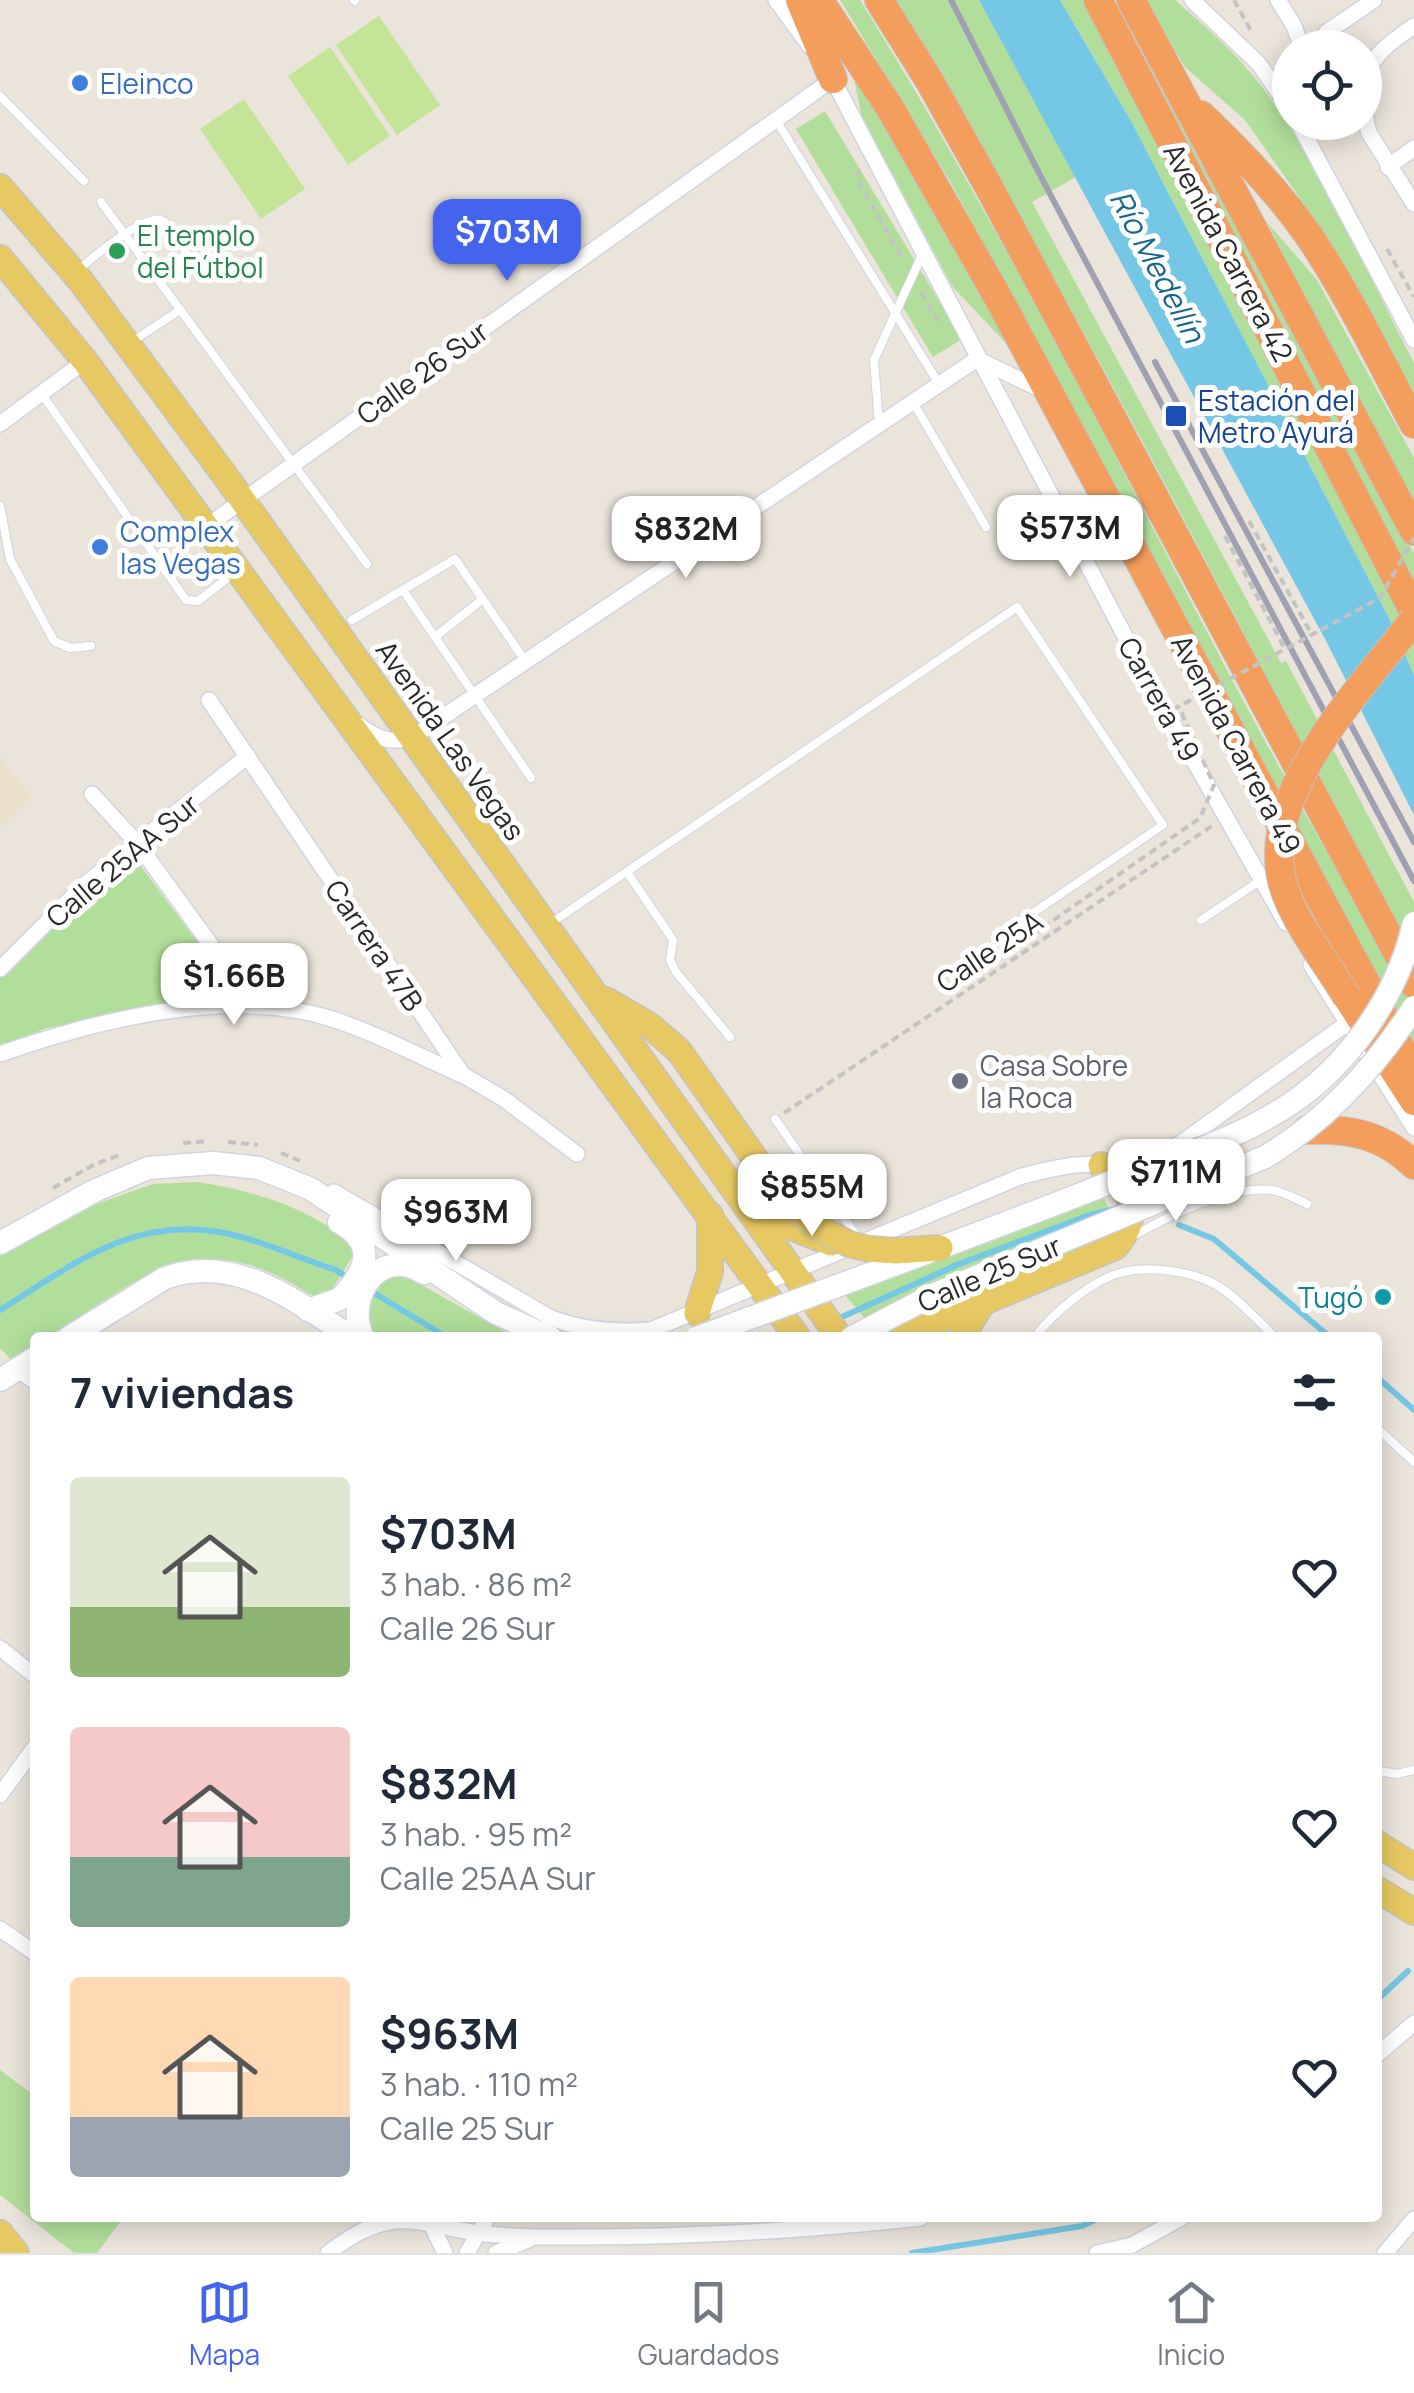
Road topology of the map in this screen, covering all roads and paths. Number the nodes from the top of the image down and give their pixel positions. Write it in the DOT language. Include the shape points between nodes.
graph roads {
  1 [pos="776,0"];
  2 [pos="800,0"];
  3 [pos="819,0"];
  4 [pos="879,0"];
  5 [pos="1098,0"];
  6 [pos="1130,0"];
  7 [pos="1192,0"];
  8 [pos="1278,0"];
  9 [pos="1374,0"];
  10 [pos="1414,26"];
  11 [pos="1295,30"];
  12 [pos="1330,30"];
  13 [pos="1382,51"];
  14 [pos="833,79"];
  15 [pos="1272,83"];
  16 [pos="0,96"];
  17 [pos="1186,100"];
  18 [pos="776,120"];
  19 [pos="1308,140"];
  20 [pos="1372,140"];
  21 [pos="1414,148"];
  22 [pos="1388,167"];
  23 [pos="84,181"];
  24 [pos="0,187"];
  25 [pos="101,202"];
  26 [pos="1414,204"];
  27 [pos="125,234"];
  28 [pos="186,252"];
  29 [pos="923,254"];
  30 [pos="0,258"];
  31 [pos="75,274"];
  32 [pos="180,310"];
  33 [pos="896,316"];
  34 [pos="1414,340"];
  35 [pos="128,344"];
  36 [pos="977,359"];
  37 [pos="85,361"];
  38 [pos="940,384"];
  39 [pos="41,393"];
  40 [pos="1050,394"];
  41 [pos="912,402"];
  42 [pos="0,424"];
  43 [pos="879,424"];
  44 [pos="1414,424"];
  45 [pos="293,464"];
  46 [pos="243,500"];
  47 [pos="0,506"];
  48 [pos="1249,521"];
  49 [pos="207,526"];
  50 [pos="986,527"];
  51 [pos="1414,534"];
  52 [pos="1224,536"];
  53 [pos="366,564"];
  54 [pos="239,570"];
  55 [pos="403,590"];
  56 [pos="483,599"];
  57 [pos="1414,615"];
  58 [pos="352,620"];
  59 [pos="1312,635"];
  60 [pos="435,637"];
  61 [pos="92,646"];
  62 [pos="1285,649"];
  63 [pos="526,662"];
  64 [pos="475,695"];
  65 [pos="210,700"];
  66 [pos="1179,706"];
  67 [pos="344,714"];
  68 [pos="1161,716"];
  69 [pos="413,737"];
  70 [pos="248,756"];
  71 [pos="531,778"];
  72 [pos="92,794"];
  73 [pos="1226,817"];
  74 [pos="137,844"];
  75 [pos="627,872"];
  76 [pos="1261,880"];
  77 [pos="1201,920"];
  78 [pos="1021,921"];
  79 [pos="1414,924"];
  80 [pos="547,926"];
  81 [pos="1038,943"];
  82 [pos="0,969"];
  83 [pos="1414,984"];
  84 [pos="599,996"];
  85 [pos="255,1006"];
  86 [pos="1414,1008"];
  87 [pos="1347,1011"];
  88 [pos="730,1037"];
  89 [pos="0,1054"];
  90 [pos="1414,1073"];
  91 [pos="463,1075"];
  92 [pos="1414,1101"];
  93 [pos="774,1119"];
  94 [pos="1414,1128"];
  95 [pos="1307,1130"];
  96 [pos="577,1154"];
  97 [pos="1100,1165"];
  98 [pos="1414,1166"];
  99 [pos="148,1168"];
  100 [pos="260,1168"];
  101 [pos="742,1197"];
  102 [pos="1307,1204"];
  103 [pos="710,1215"];
  104 [pos="0,1243"];
  105 [pos="855,1246"];
  106 [pos="1114,1247"];
  107 [pos="940,1248"];
  108 [pos="794,1271"];
  109 [pos="367,1272"];
  110 [pos="761,1286"];
  111 [pos="353,1296"];
  112 [pos="983,1302"];
  113 [pos="308,1310"];
  114 [pos="697,1325"];
  115 [pos="792,1329"];
  116 [pos="78,1332"];
  117 [pos="343,1332"];
  118 [pos="361,1332"];
  119 [pos="536,1332"];
  120 [pos="538,1332"];
  121 [pos="840,1332"];
  122 [pos="852,1332"];
  123 [pos="911,1332"];
  124 [pos="965,1332"];
  125 [pos="1039,1332"];
  126 [pos="1269,1332"];
  127 [pos="1382,1433"];
  128 [pos="1414,1462"];
  129 [pos="0,1648"];
  130 [pos="30,1672"];
  131 [pos="30,1753"];
  132 [pos="1414,1770"];
  133 [pos="1382,1772"];
  134 [pos="0,1795"];
  135 [pos="1382,1847"];
  136 [pos="1414,1867"];
  137 [pos="1382,1892"];
  138 [pos="1414,1912"];
  139 [pos="0,1929"];
  140 [pos="30,1950"];
  141 [pos="1414,2023"];
  142 [pos="1382,2051"];
  143 [pos="1414,2219"];
  144 [pos="349,2222"];
  145 [pos="389,2222"];
  146 [pos="405,2222"];
  147 [pos="484,2222"];
  148 [pos="882,2222"];
  149 [pos="1173,2222"];
  150 [pos="432,2224"];
  151 [pos="476,2233"];
  152 [pos="0,2234"];
  153 [pos="536,2236"];
  154 [pos="347,2239"];
  155 [pos="16,2253"];
  156 [pos="328,2253"];
  157 [pos="444,2253"];
  158 [pos="466,2253"];
  159 [pos="496,2253"];
  160 [pos="1097,2253"];
  161 [pos="1385,2253"];
  1 -- 14 [label="street, Carrera 49"];
  2 -- 14 [label="highway"];
  3 -- 40 [label="highway, Avenida Carrera 49" via="890,108"];
  4 -- 83 [label="highway, Avenida Carrera 49" via="990,189"];
  5 -- 57 [label="highway, Avenida Carrera 42"];
  6 -- 17 [label="highway, Avenida Carrera 42"];
  7 -- 15 [label="street"];
  8 -- 11 [label="street"];
  9 -- 12 [label="street"];
  10 -- 13 [label="street"];
  14 -- 18 [label="street, Calle 26 Sur"];
  14 -- 29 [label="street, Carrera 49"];
  16 -- 23 [label="lane"];
  17 -- 44 [label="highway" via="1242,154 1308,236"];
  17 -- 51 [label="highway, Avenida Carrera 42"];
  18 -- 33 [label="lane"];
  18 -- 45 [label="street, Calle 26 Sur"];
  19 -- 34 [label="street"];
  20 -- 22 [label="street"];
  21 -- 22 [label="street"];
  22 -- 26 [label="street"];
  24 -- 31 [label="main road, Avenida Las Vegas"];
  25 -- 27 [label="lane"];
  27 -- 28 [label="lane" via="160,220"];
  27 -- 31 [label="lane"];
  27 -- 32 [label="lane"];
  29 -- 33 [label="lane"];
  29 -- 36 [label="street, Carrera 49"];
  30 -- 37 [label="main road"];
  31 -- 35 [label="main road, Avenida Las Vegas"];
  32 -- 35 [label="lane"];
  32 -- 45 [label="lane"];
  33 -- 38 [label="lane"];
  33 -- 43 [label="lane" via="874,360"];
  35 -- 46 [label="main road, Avenida Las Vegas"];
  36 -- 38 [label="street"];
  36 -- 40 [label="street"];
  36 -- 73 [label="street, Carrera 49"];
  37 -- 39 [label="street"];
  37 -- 49 [label="main road"];
  38 -- 41 [label="street"];
  39 -- 42 [label="street"];
  39 -- 54 [label="lane" via="186,600 198,601"];
  40 -- 90 [label="highway, Avenida Carrera 49"];
  41 -- 43 [label="street"];
  41 -- 50 [label="lane"];
  43 -- 63 [label="street"];
  45 -- 46 [label="street, Calle 26 Sur"];
  45 -- 53 [label="lane"];
  46 -- 49 [label="street, Calle 26 Sur"];
  46 -- 69 [label="main road, Avenida Las Vegas"];
  47 -- 61 [label="lane" via="10,559 54,640 70,648"];
  48 -- 59 [label="path"];
  49 -- 54 [label="main road"];
  51 -- 59 [label="path, bridge" via="1380,598"];
  52 -- 62 [label="path"];
  54 -- 67 [label="main road"];
  55 -- 56 [label="lane" via="455,559"];
  55 -- 58 [label="lane"];
  55 -- 60 [label="lane"];
  56 -- 60 [label="lane"];
  56 -- 63 [label="lane"];
  57 -- 87 [label="highway, bridge" via="1308,762 1278,836 1288,899"];
  59 -- 62 [label="path, bridge"];
  60 -- 64 [label="lane"];
  62 -- 66 [label="path, bridge"];
  63 -- 64 [label="street"];
  64 -- 69 [label="street"];
  64 -- 71 [label="lane"];
  65 -- 70 [label="street, Carrera 47B"];
  66 -- 68 [label="path, bridge"];
  66 -- 81 [label="path, bridge" via="1214,784 1200,818 1032,934"];
  67 -- 69 [label="street" via="376,738"];
  67 -- 103 [label="main road"];
  69 -- 80 [label="main road, Avenida Las Vegas"];
  70 -- 74 [label="street, Calle 25AA Sur"];
  70 -- 91 [label="street, Carrera 47B"];
  72 -- 74 [label="street"];
  73 -- 76 [label="street, Carrera 49"];
  73 -- 81 [label="path, Calle 25A"];
  74 -- 82 [label="street, Calle 25AA Sur" via="84,885"];
  74 -- 85 [label="street"];
  75 -- 78 [label="lane" via="1017,607 1162,825"];
  75 -- 80 [label="lane"];
  75 -- 88 [label="lane" via="673,940 676,972"];
  76 -- 77 [label="lane"];
  76 -- 87 [label="street, Carrera 49"];
  79 -- 107 [label="main road, Calle 25 Sur, bridge" via="1372,1020 1302,1096 1232,1135"];
  80 -- 84 [label="main road, Avenida Las Vegas"];
  81 -- 93 [label="path, Calle 25A"];
  84 -- 101 [label="main road, Avenida Las Vegas"];
  84 -- 107 [label="main road, bridge" via="680,1051 780,1194 814,1225 869,1249"];
  85 -- 89 [label="street" via="76,1028"];
  85 -- 91 [label="street" via="328,1018"];
  86 -- 95 [label="main road, Calle 25 Sur, bridge" via="1354,1087"];
  87 -- 92 [label="highway"];
  87 -- 94 [label="street, Carrera 49"];
  87 -- 97 [label="street, Calle 25 Sur" via="1181,1143 1143,1161"];
  91 -- 96 [label="street, Carrera 47B"];
  93 -- 105 [label="lane"];
  95 -- 98 [label="highway" via="1378,1138"];
  95 -- 122 [label="main road, Calle 25 Sur, bridge" via="1234,1172"];
  97 -- 105 [label="street, Calle 25 Sur" via="1022,1176"];
  97 -- 106 [label="main road" via="1117,1174 1132,1203 1126,1235"];
  99 -- 100 [label="main road, Calle 25 Sur"];
  99 -- 104 [label="main road, Calle 25 Sur"];
  99 -- 109 [label="main road" via="215,1173 281,1191 357,1233"];
  100 -- 114 [label="street, Calle 25 Sur" via="324,1186 570,1325 633,1332"];
  100 -- 120 [label="main road, Calle 25 Sur" via="311,1189 496,1313"];
  101 -- 105 [label="main road" via="792,1227"];
  101 -- 108 [label="main road, Avenida Las Vegas"];
  102 -- 106 [label="lane" via="1276,1190 1241,1192 1158,1222"];
  103 -- 110 [label="main road"];
  103 -- 114 [label="main road" via="710,1272"];
  105 -- 108 [label="street, Calle 25 Sur"];
  106 -- 112 [label="main road"];
  107 -- 114 [label="main road, Calle 25 Sur, bridge"];
  108 -- 110 [label="street, Calle 25 Sur"];
  108 -- 121 [label="main road, Avenida Las Vegas"];
  109 -- 111 [label="main road"];
  109 -- 119 [label="main road" via="410,1264 476,1308"];
  110 -- 114 [label="street, Calle 25 Sur"];
  110 -- 115 [label="main road"];
  111 -- 113 [label="main road"];
  111 -- 118 [label="main road"];
  112 -- 123 [label="main road"];
  112 -- 124 [label="main road"];
  113 -- 116 [label="main road" via="255,1278 183,1272"];
  113 -- 117 [label="main road"];
  125 -- 126 [label="lane" via="1061,1308 1121,1272 1196,1276 1220,1287"];
  127 -- 128 [label="lane"];
  129 -- 130 [label="street"];
  131 -- 134 [label="street"];
  132 -- 133 [label="lane"];
  135 -- 136 [label="main road"];
  137 -- 138 [label="main road"];
  139 -- 140 [label="street"];
  141 -- 142 [label="street"];
  143 -- 161 [label="street"];
  144 -- 154 [label="street"];
  145 -- 154 [label="street"];
  146 -- 150 [label="street"];
  147 -- 151 [label="street"];
  148 -- 153 [label="street" via="798,2231"];
  149 -- 160 [label="street"];
  150 -- 151 [label="street"];
  150 -- 157 [label="street"];
  151 -- 153 [label="street"];
  151 -- 158 [label="street"];
  152 -- 155 [label="main road"];
  153 -- 159 [label="street"];
  154 -- 156 [label="street"];
}
